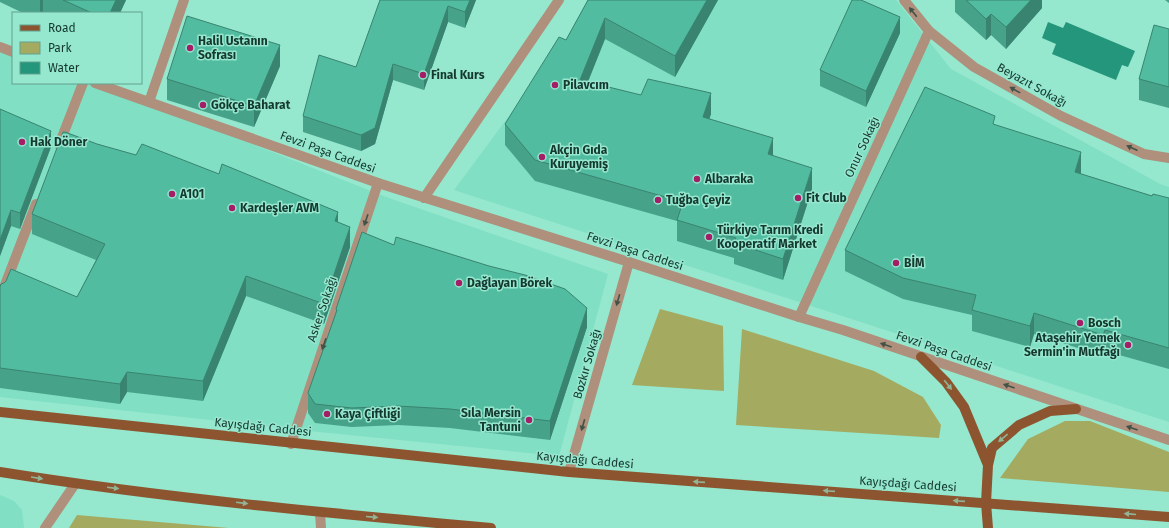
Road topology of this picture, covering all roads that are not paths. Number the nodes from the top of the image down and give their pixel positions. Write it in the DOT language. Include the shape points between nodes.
graph roads {
  1 [pos="184,0"];
  2 [pos="559,0"];
  3 [pos="904,0"];
  4 [pos="929,31"];
  5 [pos="0,47"];
  6 [pos="12,52"];
  7 [pos="82,84"];
  8 [pos="98,84"];
  9 [pos="149,102"];
  10 [pos="54,157"];
  11 [pos="1169,158"];
  12 [pos="378,183"];
  13 [pos="40,194"];
  14 [pos="424,198"];
  15 [pos="629,262"];
  16 [pos="0,298"];
  17 [pos="799,317"];
  18 [pos="921,357"];
  19 [pos="1076,409"];
  20 [pos="0,412"];
  21 [pos="1169,440"];
  22 [pos="291,444"];
  23 [pos="988,465"];
  24 [pos="0,472"];
  25 [pos="569,472"];
  26 [pos="74,484"];
  27 [pos="986,503"];
  28 [pos="320,512"];
  29 [pos="1169,517"];
  30 [pos="45,528"];
  31 [pos="321,528"];
  32 [pos="491,528"];
  33 [pos="988,528"];
  1 -- 9 [label="street"];
  2 -- 14 [label="street"];
  4 -- 3 [label="street, Beyazıt Sokağı, one-way"];
  11 -- 4 [label="street, Beyazıt Sokağı, one-way" via="1144,154 1061,116 974,67"];
  4 -- 17 [label="street, Onur Sokağı"];
  5 -- 6 [label="street"];
  7 -- 10 [label="street"];
  8 -- 9 [label="street, Fevzi Paşa Caddesi"];
  9 -- 12 [label="street, Fevzi Paşa Caddesi"];
  12 -- 14 [label="street, Fevzi Paşa Caddesi"];
  12 -- 22 [label="street, Asker Sokağı, one-way"];
  13 -- 16 [label="street"];
  14 -- 15 [label="street, Fevzi Paşa Caddesi"];
  15 -- 17 [label="street, Fevzi Paşa Caddesi"];
  15 -- 25 [label="street, Bozkır Sokağı, one-way"];
  18 -- 17 [label="street, Fevzi Paşa Caddesi, one-way"];
  19 -- 18 [label="street, Fevzi Paşa Caddesi, one-way"];
  18 -- 23 [label="main road, one-way" via="946,382 964,407"];
  21 -- 19 [label="street, Fevzi Paşa Caddesi, one-way"];
  19 -- 23 [label="main road, one-way" via="1050,411 1019,425 992,448"];
  20 -- 22 [label="main road, Kayışdağı Caddesi"];
  22 -- 25 [label="main road, Kayışdağı Caddesi"];
  23 -- 27 [label="main road"];
  24 -- 26 [label="main road, one-way"];
  27 -- 25 [label="main road, Kayışdağı Caddesi, one-way"];
  26 -- 28 [label="main road, one-way"];
  26 -- 30 [label="street"];
  29 -- 27 [label="main road, Kayışdağı Caddesi, one-way"];
  27 -- 33 [label="main road"];
  28 -- 31 [label="street"];
  28 -- 32 [label="main road, one-way"];
}
